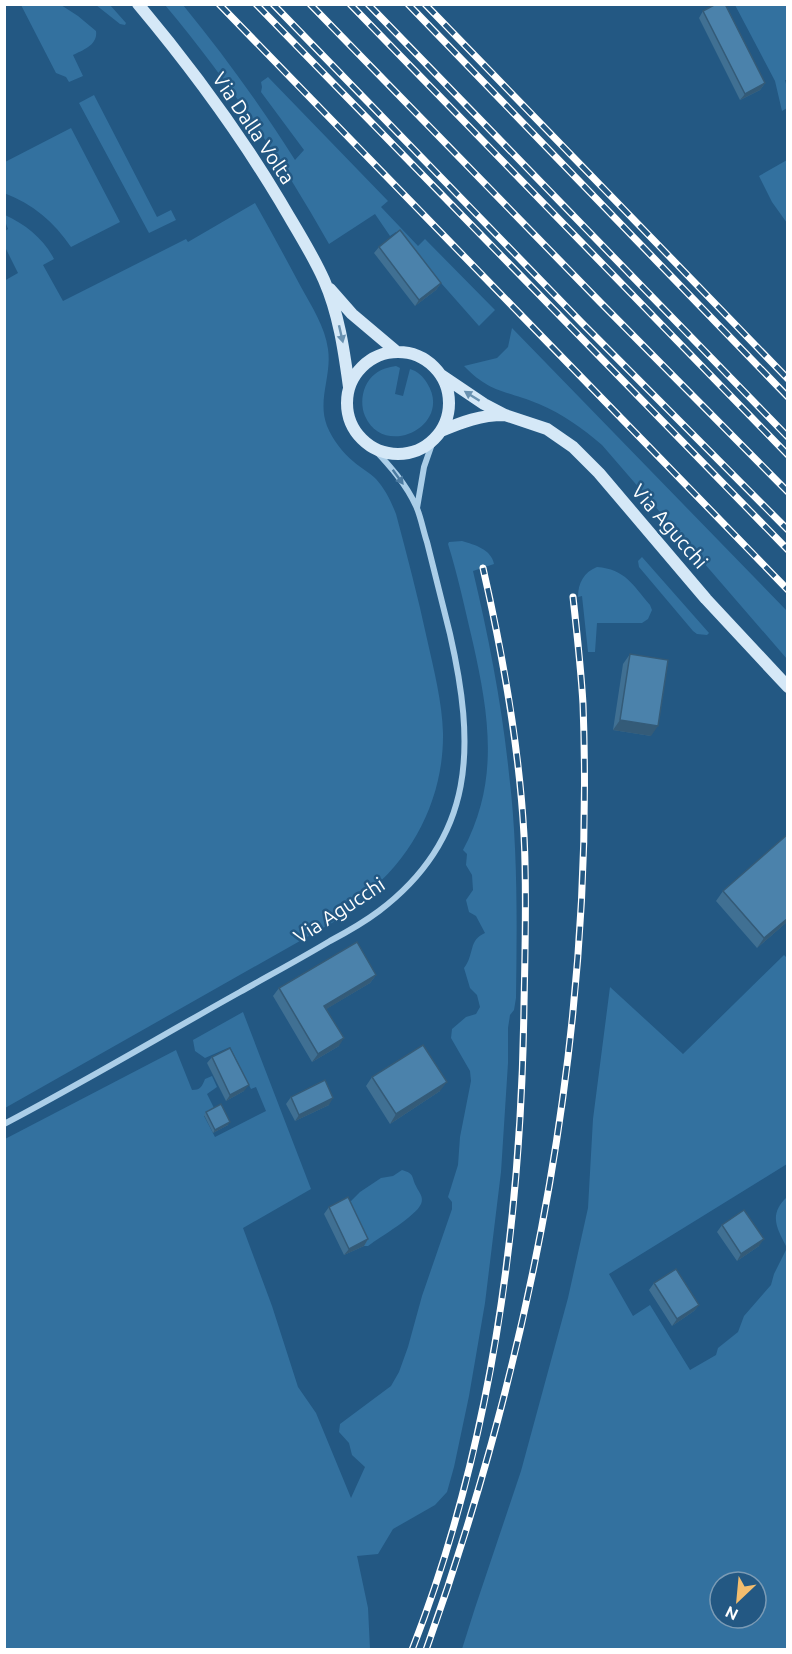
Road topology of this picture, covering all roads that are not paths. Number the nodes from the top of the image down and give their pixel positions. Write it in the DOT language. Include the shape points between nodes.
graph roads {
  1 [pos="138,4"];
  2 [pos="325,282"];
  3 [pos="397,352"];
  4 [pos="441,375"];
  5 [pos="349,387"];
  6 [pos="505,415"];
  7 [pos="437,436"];
  8 [pos="374,449"];
  9 [pos="417,508"];
  10 [pos="788,687"];
  11 [pos="4,1124"];
  1 -- 2 [label="street, Via Dalla Volta" via="243,143"];
  2 -- 3 [label="street, Via Dalla Volta" via="352,314"];
  2 -- 5 [label="street, Via Dalla Volta, one-way" via="342,338"];
  3 -- 4 [label="street" via="423,359"];
  3 -- 5 [label="street" via="373,358 362,366"];
  6 -- 4 [label="street, Via Agucchi, one-way"];
  4 -- 7 [label="street" via="450,405"];
  5 -- 8 [label="street" via="346,399 350,423"];
  6 -- 7 [label="street, Via Agucchi" via="472,419"];
  6 -- 10 [label="street, Via Agucchi" via="547,429 573,447"];
  7 -- 8 [label="street" via="422,449 403,454"];
  7 -- 9 [label="street, Via Agucchi" via="424,467"];
  8 -- 9 [label="street, Via Agucchi, one-way" via="402,481"];
  9 -- 11 [label="street, Via Agucchi" via="451,638 465,734 459,798 433,855 400,894 362,923"];
}
